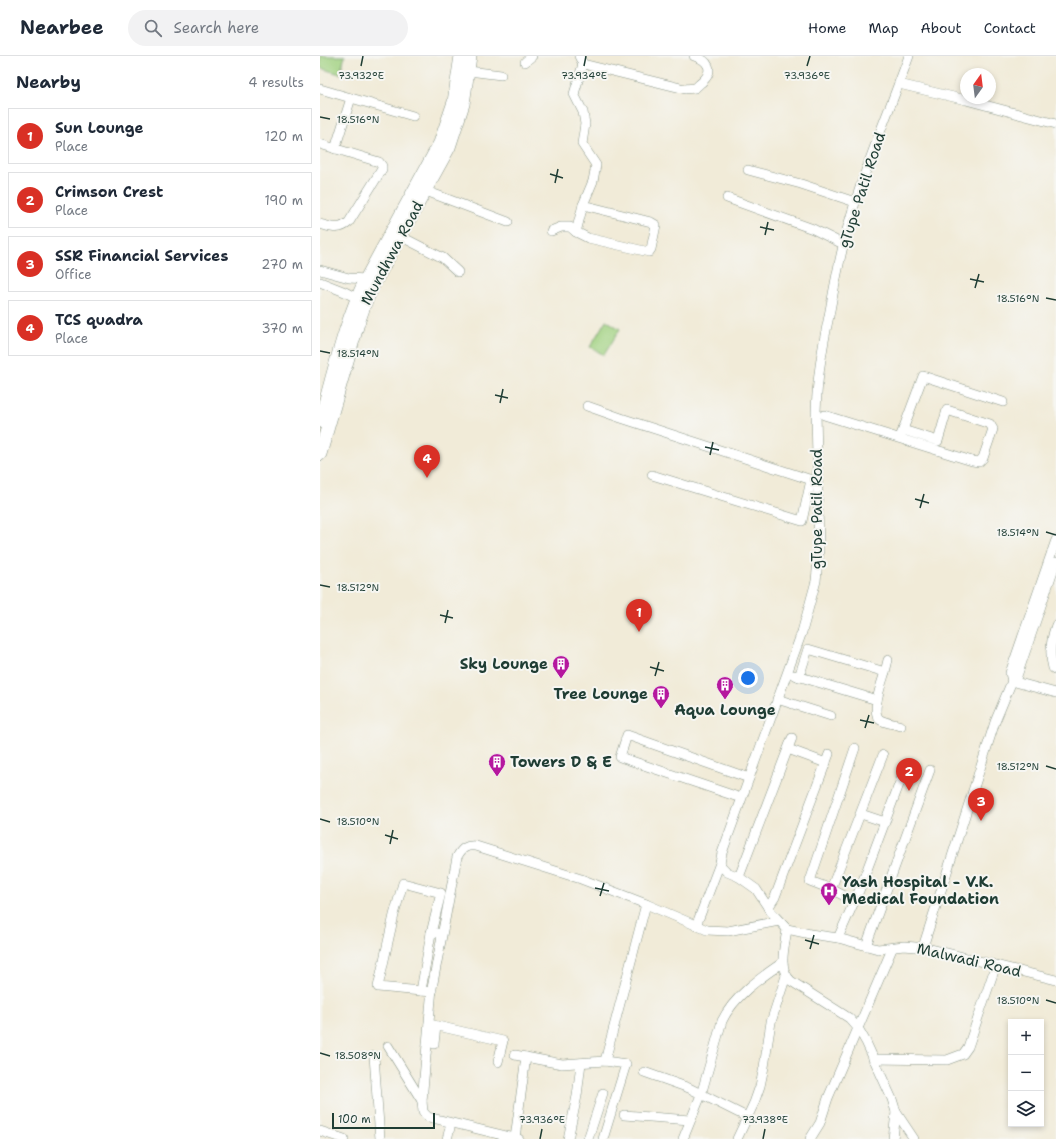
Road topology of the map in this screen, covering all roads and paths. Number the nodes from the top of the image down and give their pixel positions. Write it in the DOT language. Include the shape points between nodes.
graph roads {
  1 [pos="461,56"];
  2 [pos="470,56"];
  3 [pos="694,56"];
  4 [pos="909,56"];
  5 [pos="581,60"];
  6 [pos="469,71"];
  7 [pos="501,75"];
  8 [pos="899,84"];
  9 [pos="320,89"];
  10 [pos="351,98"];
  11 [pos="413,116"];
  12 [pos="1056,124"];
  13 [pos="320,144"];
  14 [pos="335,149"];
  15 [pos="748,170"];
  16 [pos="426,191"];
  17 [pos="727,198"];
  18 [pos="855,202"];
  19 [pos="583,205"];
  20 [pos="508,222"];
  21 [pos="320,224"];
  22 [pos="551,231"];
  23 [pos="576,232"];
  24 [pos="400,236"];
  25 [pos="844,244"];
  26 [pos="320,270"];
  27 [pos="458,272"];
  28 [pos="370,281"];
  29 [pos="320,282"];
  30 [pos="360,301"];
  31 [pos="1003,402"];
  32 [pos="587,406"];
  33 [pos="824,415"];
  34 [pos="320,421"];
  35 [pos="902,434"];
  36 [pos="320,454"];
  37 [pos="652,475"];
  38 [pos="814,481"];
  39 [pos="1056,540"];
  40 [pos="1056,562"];
  41 [pos="1055,629"];
  42 [pos="1024,642"];
  43 [pos="888,660"];
  44 [pos="1056,670"];
  45 [pos="885,672"];
  46 [pos="787,673"];
  47 [pos="799,677"];
  48 [pos="1012,681"];
  49 [pos="1056,693"];
  50 [pos="778,698"];
  51 [pos="877,700"];
  52 [pos="831,716"];
  53 [pos="901,726"];
  54 [pos="792,738"];
  55 [pos="855,748"];
  56 [pos="788,749"];
  57 [pos="829,754"];
  58 [pos="883,755"];
  59 [pos="826,763"];
  60 [pos="906,766"];
  61 [pos="930,770"];
  62 [pos="745,776"];
  63 [pos="739,797"];
  64 [pos="861,814"];
  65 [pos="885,822"];
  66 [pos="720,863"];
  67 [pos="740,877"];
  68 [pos="831,889"];
  69 [pos="854,901"];
  70 [pos="646,904"];
  71 [pos="768,908"];
  72 [pos="779,921"];
  73 [pos="696,926"];
  74 [pos="787,928"];
  75 [pos="431,933"];
  76 [pos="442,935"];
  77 [pos="838,938"];
  78 [pos="866,946"];
  79 [pos="923,947"];
  80 [pos="892,949"];
  81 [pos="782,963"];
  82 [pos="996,965"];
  83 [pos="786,976"];
  84 [pos="1056,980"];
  85 [pos="421,991"];
  86 [pos="432,992"];
  87 [pos="433,1025"];
  88 [pos="858,1028"];
  89 [pos="434,1044"];
  90 [pos="388,1046"];
  91 [pos="515,1055"];
  92 [pos="374,1056"];
  93 [pos="526,1057"];
  94 [pos="874,1059"];
  95 [pos="604,1061"];
  96 [pos="498,1062"];
  97 [pos="581,1063"];
  98 [pos="644,1072"];
  99 [pos="603,1093"];
  100 [pos="701,1095"];
  101 [pos="422,1101"];
  102 [pos="896,1112"];
  103 [pos="624,1115"];
  104 [pos="747,1117"];
  105 [pos="690,1120"];
  106 [pos="452,1124"];
  107 [pos="320,1131"];
  108 [pos="493,1136"];
  109 [pos="514,1138"];
  110 [pos="344,1139"];
  111 [pos="380,1139"];
  112 [pos="447,1139"];
  113 [pos="568,1139"];
  114 [pos="588,1139"];
  115 [pos="602,1139"];
  116 [pos="683,1139"];
  117 [pos="737,1139"];
  118 [pos="810,1139"];
  119 [pos="893,1139"];
  120 [pos="914,1139"];
  1 -- 28 [label="highway, Mundhwa Road" via="454,102 440,143"];
  2 -- 6 [label="highway, Mundhwa Road"];
  3 -- 5 [label="street" via="703,58 710,72 695,88 685,88"];
  4 -- 8 [label="street, gTupe Patil Road"];
  5 -- 19 [label="street" via="574,94 583,112 585,124 582,144 596,165"];
  6 -- 7 [label="street"];
  6 -- 16 [label="highway, Mundhwa Road" via="454,133"];
  8 -- 12 [label="street"];
  8 -- 18 [label="street, gTupe Patil Road"];
  9 -- 10 [label="street"];
  10 -- 11 [label="street"];
  10 -- 14 [label="street"];
  13 -- 14 [label="street"];
  14 -- 21 [label="street" via="379,162 382,169 349,222 336,229"];
  15 -- 18 [label="street"];
  16 -- 20 [label="street"];
  16 -- 24 [label="highway, Mundhwa Road"];
  17 -- 25 [label="street"];
  18 -- 25 [label="street, gTupe Patil Road"];
  19 -- 23 [label="street"];
  19 -- 23 [label="street" via="654,223 656,225 651,249 644,252 588,238"];
  22 -- 23 [label="street" via="570,227"];
  24 -- 27 [label="street" via="443,258"];
  24 -- 28 [label="highway, Mundhwa Road"];
  25 -- 38 [label="street, gTupe Patil Road" via="816,390"];
  26 -- 28 [label="street"];
  28 -- 30 [label="highway, Mundhwa Road"];
  29 -- 30 [label="street"];
  30 -- 34 [label="highway, Mundhwa Road" via="349,320"];
  30 -- 36 [label="highway, Mundhwa Road" via="358,323"];
  31 -- 35 [label="street" via="923,376"];
  32 -- 38 [label="street"];
  33 -- 35 [label="street"];
  35 -- 35 [label="street" via="979,462 983,458 993,429 990,424 947,410 938,441"];
  37 -- 38 [label="street" via="802,521"];
  38 -- 46 [label="street, gTupe Patil Road" via="819,550 816,581"];
  39 -- 42 [label="street"];
  40 -- 42 [label="street"];
  41 -- 44 [label="street" via="1050,659"];
  42 -- 48 [label="street" via="1017,676"];
  43 -- 45 [label="street"];
  45 -- 47 [label="street" via="808,648"];
  45 -- 51 [label="street"];
  46 -- 47 [label="street"];
  46 -- 50 [label="street, gTupe Patil Road"];
  47 -- 51 [label="street"];
  48 -- 49 [label="street"];
  48 -- 79 [label="street" via="995,722"];
  50 -- 52 [label="street"];
  50 -- 62 [label="street, gTupe Patil Road"];
  51 -- 53 [label="street" via="876,710 879,719"];
  54 -- 56 [label="street"];
  55 -- 68 [label="street" via="810,881"];
  56 -- 59 [label="street"];
  56 -- 67 [label="street"];
  57 -- 59 [label="street"];
  58 -- 64 [label="street"];
  59 -- 71 [label="street" via="775,898"];
  60 -- 65 [label="street"];
  61 -- 78 [label="street"];
  62 -- 63 [label="street, gTupe Patil Road"];
  62 -- 63 [label="street" via="627,735 620,757"];
  63 -- 66 [label="street, gTupe Patil Road"];
  64 -- 65 [label="street"];
  64 -- 68 [label="street"];
  65 -- 69 [label="street"];
  66 -- 67 [label="street" via="727,872"];
  66 -- 73 [label="street, gTupe Patil Road"];
  67 -- 71 [label="street" via="756,889"];
  68 -- 69 [label="street"];
  69 -- 77 [label="street"];
  70 -- 73 [label="street"];
  70 -- 76 [label="street" via="581,879 468,845 457,857"];
  70 -- 95 [label="street"];
  71 -- 72 [label="street"];
  72 -- 73 [label="street" via="728,931 707,930"];
  72 -- 74 [label="street"];
  74 -- 77 [label="street, Malwadi Road"];
  74 -- 81 [label="street"];
  75 -- 76 [label="street"];
  75 -- 85 [label="street"];
  75 -- 85 [label="street" via="441,893 403,883 378,987"];
  76 -- 86 [label="street"];
  77 -- 78 [label="street, Malwadi Road"];
  78 -- 80 [label="street, Malwadi Road"];
  79 -- 80 [label="street, Malwadi Road" via="904,946"];
  79 -- 82 [label="street, Malwadi Road"];
  80 -- 88 [label="street"];
  81 -- 83 [label="street"];
  81 -- 100 [label="street" via="752,985 726,1011"];
  82 -- 84 [label="street, Malwadi Road"];
  82 -- 94 [label="street" via="968,1047 963,1054 947,1060"];
  83 -- 88 [label="street" via="849,1018"];
  83 -- 104 [label="street" via="771,1022 760,1086"];
  85 -- 86 [label="street"];
  86 -- 87 [label="street"];
  87 -- 89 [label="street"];
  87 -- 96 [label="street" via="503,1041"];
  87 -- 101 [label="street"];
  88 -- 94 [label="street"];
  88 -- 118 [label="street" via="820,1123"];
  90 -- 101 [label="street"];
  91 -- 93 [label="street"];
  92 -- 111 [label="street"];
  93 -- 97 [label="street" via="562,1064"];
  93 -- 109 [label="street"];
  94 -- 102 [label="street"];
  95 -- 97 [label="street"];
  95 -- 115 [label="street" via="626,1064"];
  97 -- 113 [label="street"];
  98 -- 100 [label="street" via="689,1088"];
  99 -- 114 [label="street"];
  100 -- 104 [label="street"];
  100 -- 105 [label="street"];
  101 -- 106 [label="street" via="422,1112 425,1116"];
  102 -- 119 [label="street"];
  102 -- 120 [label="street"];
  103 -- 105 [label="street"];
  104 -- 117 [label="street"];
  105 -- 116 [label="street"];
  106 -- 108 [label="street"];
  106 -- 112 [label="street"];
  107 -- 110 [label="street"];
  108 -- 109 [label="street"];
}
